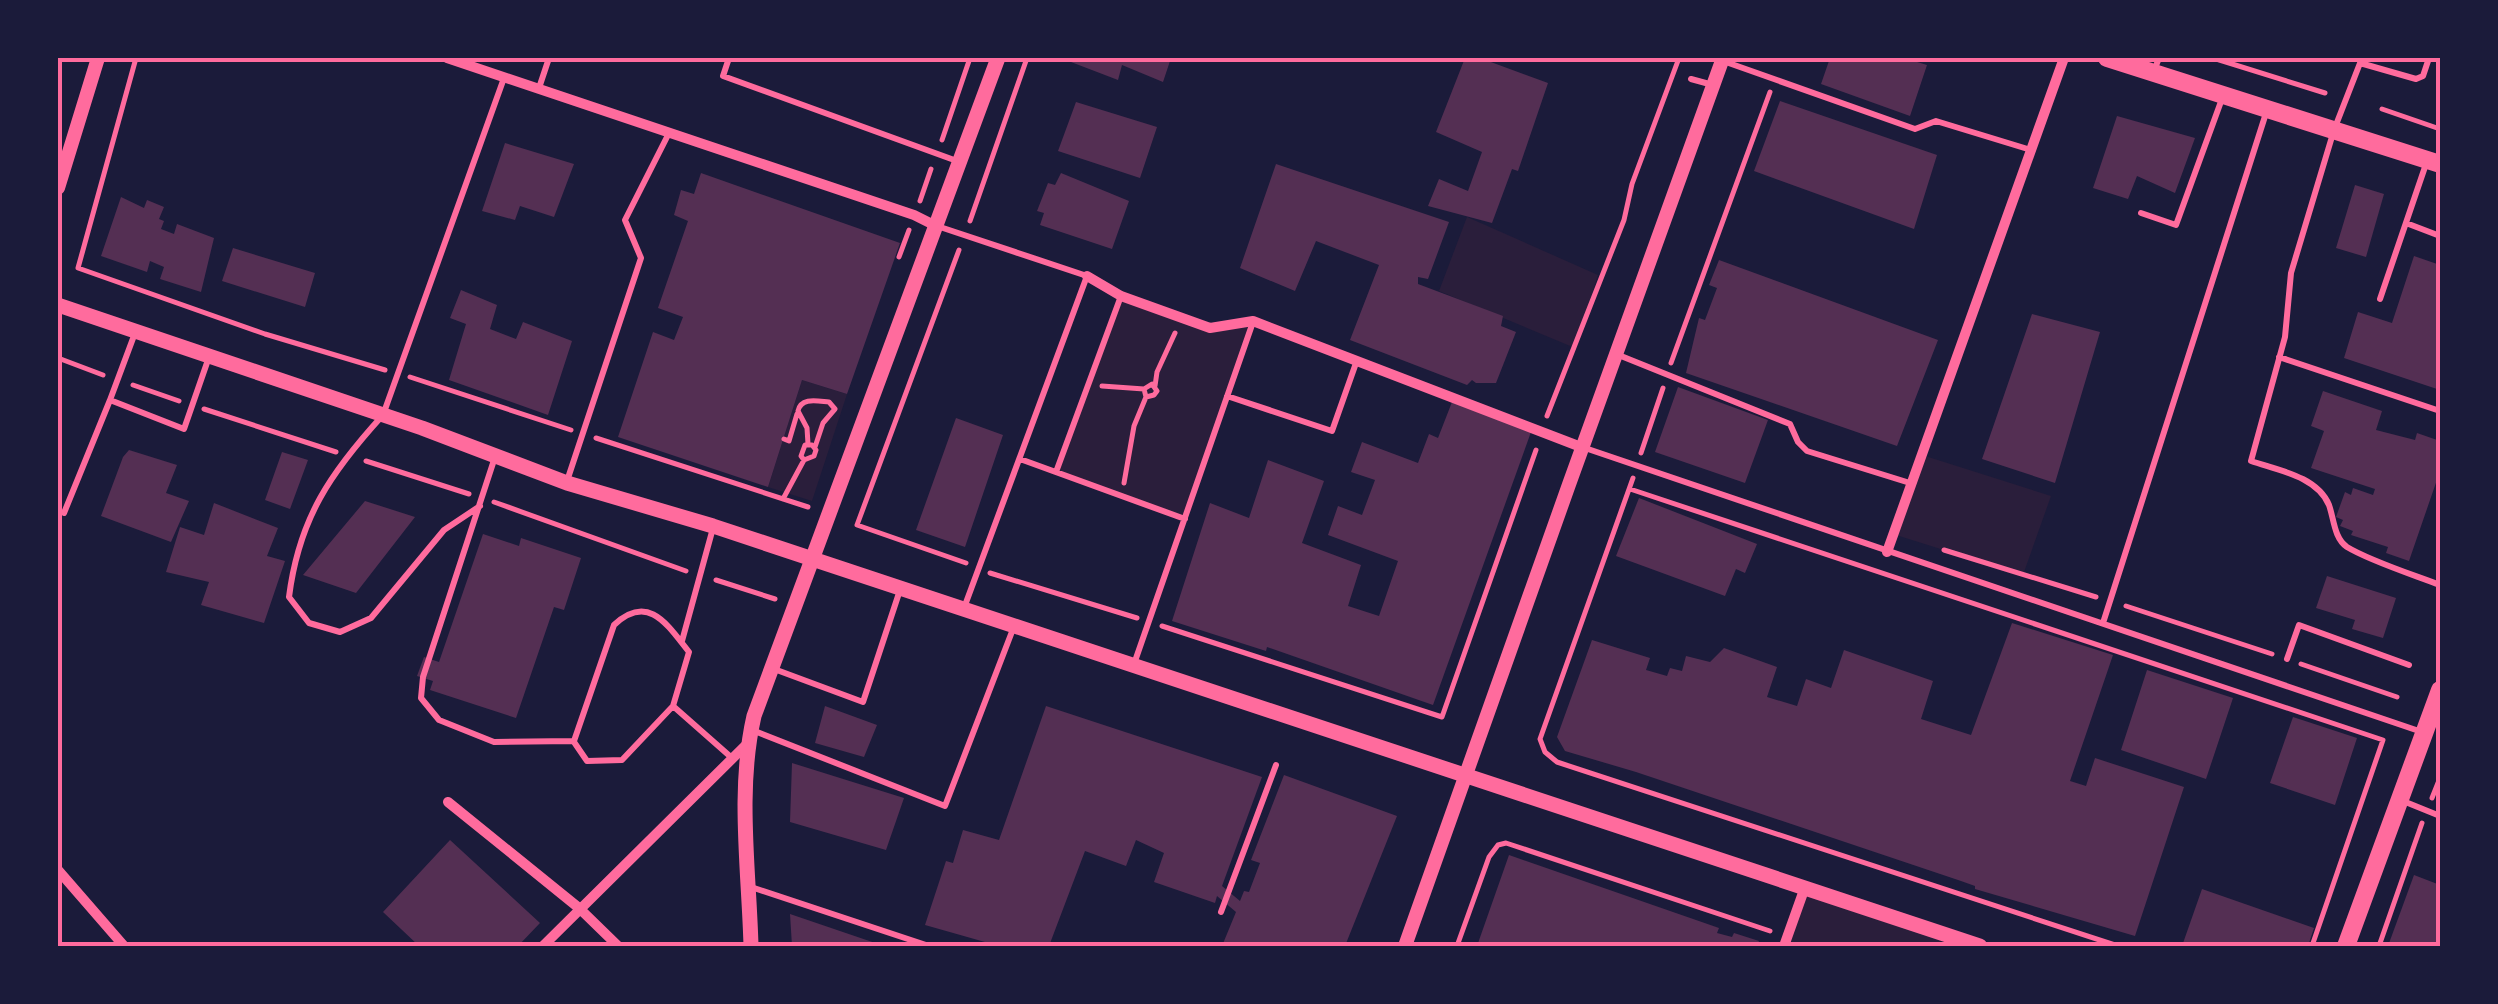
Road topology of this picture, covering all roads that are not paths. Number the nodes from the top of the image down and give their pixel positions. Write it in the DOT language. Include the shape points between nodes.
graph roads {
  1 [pos="98,58"];
  2 [pos="447,58"];
  3 [pos="549,58"];
  4 [pos="729,58"];
  5 [pos="998,58"];
  6 [pos="2064,58"];
  7 [pos="2106,58"];
  8 [pos="2429,58"];
  9 [pos="1722,59"];
  10 [pos="2361,60"];
  11 [pos="2156,65"];
  12 [pos="504,78"];
  13 [pos="1691,79"];
  14 [pos="1713,85"];
  15 [pos="539,90"];
  16 [pos="2224,95"];
  17 [pos="2268,109"];
  18 [pos="2334,130"];
  19 [pos="668,133"];
  20 [pos="2031,150"];
  21 [pos="2434,162"];
  22 [pos="960,163"];
  23 [pos="58,188"];
  24 [pos="2142,213"];
  25 [pos="2406,223"];
  26 [pos="934,225"];
  27 [pos="2440,236"];
  28 [pos="1087,276"];
  29 [pos="1121,296"];
  30 [pos="2380,299"];
  31 [pos="58,305"];
  32 [pos="1253,321"];
  33 [pos="135,332"];
  34 [pos="1615,353"];
  35 [pos="210,356"];
  36 [pos="2279,356"];
  37 [pos="1356,363"];
  38 [pos="1227,396"];
  39 [pos="110,400"];
  40 [pos="2440,411"];
  41 [pos="384,416"];
  42 [pos="1581,447"];
  43 [pos="494,457"];
  44 [pos="1020,459"];
  45 [pos="1056,472"];
  46 [pos="567,482"];
  47 [pos="1910,483"];
  48 [pos="481,502"];
  49 [pos="64,514"];
  50 [pos="1185,519"];
  51 [pos="714,526"];
  52 [pos="1887,552"];
  53 [pos="813,560"];
  54 [pos="2440,585"];
  55 [pos="901,589"];
  56 [pos="964,610"];
  57 [pos="2103,624"];
  58 [pos="1014,626"];
  59 [pos="682,642"];
  60 [pos="2287,659"];
  61 [pos="2409,664"];
  62 [pos="1134,666"];
  63 [pos="772,668"];
  64 [pos="2440,694"];
  65 [pos="673,706"];
  66 [pos="2426,733"];
  67 [pos="749,736"];
  68 [pos="574,742"];
  69 [pos="732,759"];
  70 [pos="1276,764"];
  71 [pos="1466,774"];
  72 [pos="2402,801"];
  73 [pos="448,802"];
  74 [pos="2440,816"];
  75 [pos="58,870"];
  76 [pos="750,887"];
  77 [pos="1804,890"];
  78 [pos="579,908"];
  79 [pos="1220,912"];
  80 [pos="124,946"];
  81 [pos="543,946"];
  82 [pos="618,946"];
  83 [pos="751,946"];
  84 [pos="929,946"];
  85 [pos="1405,946"];
  86 [pos="1784,946"];
  87 [pos="1980,946"];
  88 [pos="2346,946"];
  1 -- 23 [label="street"];
  2 -- 12 [label="street"];
  3 -- 15 [label="lane"];
  4 -- 22 [label="lane" via="723,76"];
  5 -- 22 [label="main road"];
  6 -- 20 [label="street"];
  7 -- 11 [label="main road"];
  8 -- 10 [label="lane" via="2416,79"];
  9 -- 14 [label="street"];
  9 -- 20 [label="lane" via="1915,128 1936,121"];
  10 -- 18 [label="lane"];
  11 -- 16 [label="main road"];
  12 -- 15 [label="street"];
  12 -- 41 [label="lane"];
  13 -- 14 [label="lane"];
  14 -- 34 [label="street"];
  15 -- 19 [label="street"];
  16 -- 17 [label="main road"];
  16 -- 24 [label="lane" via="2176,226"];
  17 -- 18 [label="main road"];
  17 -- 57 [label="lane"];
  18 -- 21 [label="main road"];
  18 -- 36 [label="lane" via="2291,274"];
  19 -- 26 [label="street"];
  19 -- 46 [label="lane" via="625,220 641,258"];
  20 -- 47 [label="street"];
  21 -- 25 [label="lane"];
  22 -- 26 [label="main road"];
  25 -- 27 [label="lane"];
  25 -- 30 [label="lane"];
  26 -- 28 [label="lane"];
  26 -- 53 [label="main road"];
  28 -- 29 [label="street"];
  28 -- 44 [label="lane"];
  29 -- 32 [label="street" via="1210,328"];
  29 -- 45 [label="lane"];
  31 -- 33 [label="main road"];
  32 -- 37 [label="street"];
  32 -- 38 [label="lane"];
  33 -- 35 [label="main road"];
  33 -- 39 [label="lane"];
  34 -- 42 [label="street"];
  34 -- 47 [label="lane" via="1790,424 1807,450"];
  35 -- 39 [label="lane" via="184,429"];
  35 -- 41 [label="main road"];
  36 -- 40 [label="lane"];
  36 -- 54 [label="lane" via="2251,461 2318,488 2345,546"];
  37 -- 38 [label="lane" via="1332,431"];
  37 -- 42 [label="street"];
  38 -- 50 [label="lane"];
  39 -- 49 [label="lane"];
  41 -- 43 [label="main road"];
  41 -- 48 [label="lane" via="318,496 289,597 308,623 340,632 371,618 444,530"];
  42 -- 52 [label="lane"];
  42 -- 71 [label="street"];
  43 -- 46 [label="main road"];
  43 -- 48 [label="lane"];
  44 -- 45 [label="lane"];
  44 -- 56 [label="lane"];
  45 -- 50 [label="lane"];
  46 -- 51 [label="main road"];
  47 -- 52 [label="street"];
  48 -- 68 [label="lane" via="422,698 439,720 494,742"];
  50 -- 62 [label="lane"];
  51 -- 53 [label="main road"];
  51 -- 59 [label="lane"];
  52 -- 57 [label="lane"];
  53 -- 55 [label="main road"];
  53 -- 63 [label="main road"];
  55 -- 56 [label="main road"];
  55 -- 63 [label="lane" via="863,702"];
  56 -- 58 [label="main road"];
  57 -- 66 [label="lane"];
  58 -- 62 [label="main road"];
  58 -- 67 [label="lane" via="945,806"];
  59 -- 65 [label="lane" via="690,652"];
  59 -- 68 [label="lane" via="662,618 644,610 614,625"];
  60 -- 61 [label="lane" via="2299,625"];
  62 -- 71 [label="main road"];
  63 -- 67 [label="main road"];
  64 -- 66 [label="main road"];
  65 -- 68 [label="lane" via="622,760 587,761"];
  65 -- 69 [label="lane"];
  66 -- 72 [label="main road"];
  67 -- 69 [label="street"];
  67 -- 76 [label="main road"];
  69 -- 78 [label="street"];
  70 -- 79 [label="lane"];
  71 -- 77 [label="main road"];
  71 -- 85 [label="street"];
  72 -- 74 [label="lane"];
  72 -- 88 [label="main road"];
  73 -- 78 [label="street"];
  75 -- 80 [label="street"];
  76 -- 83 [label="main road"];
  76 -- 84 [label="lane"];
  77 -- 86 [label="street"];
  77 -- 87 [label="main road"];
  78 -- 81 [label="street"];
  78 -- 82 [label="street"];
}
